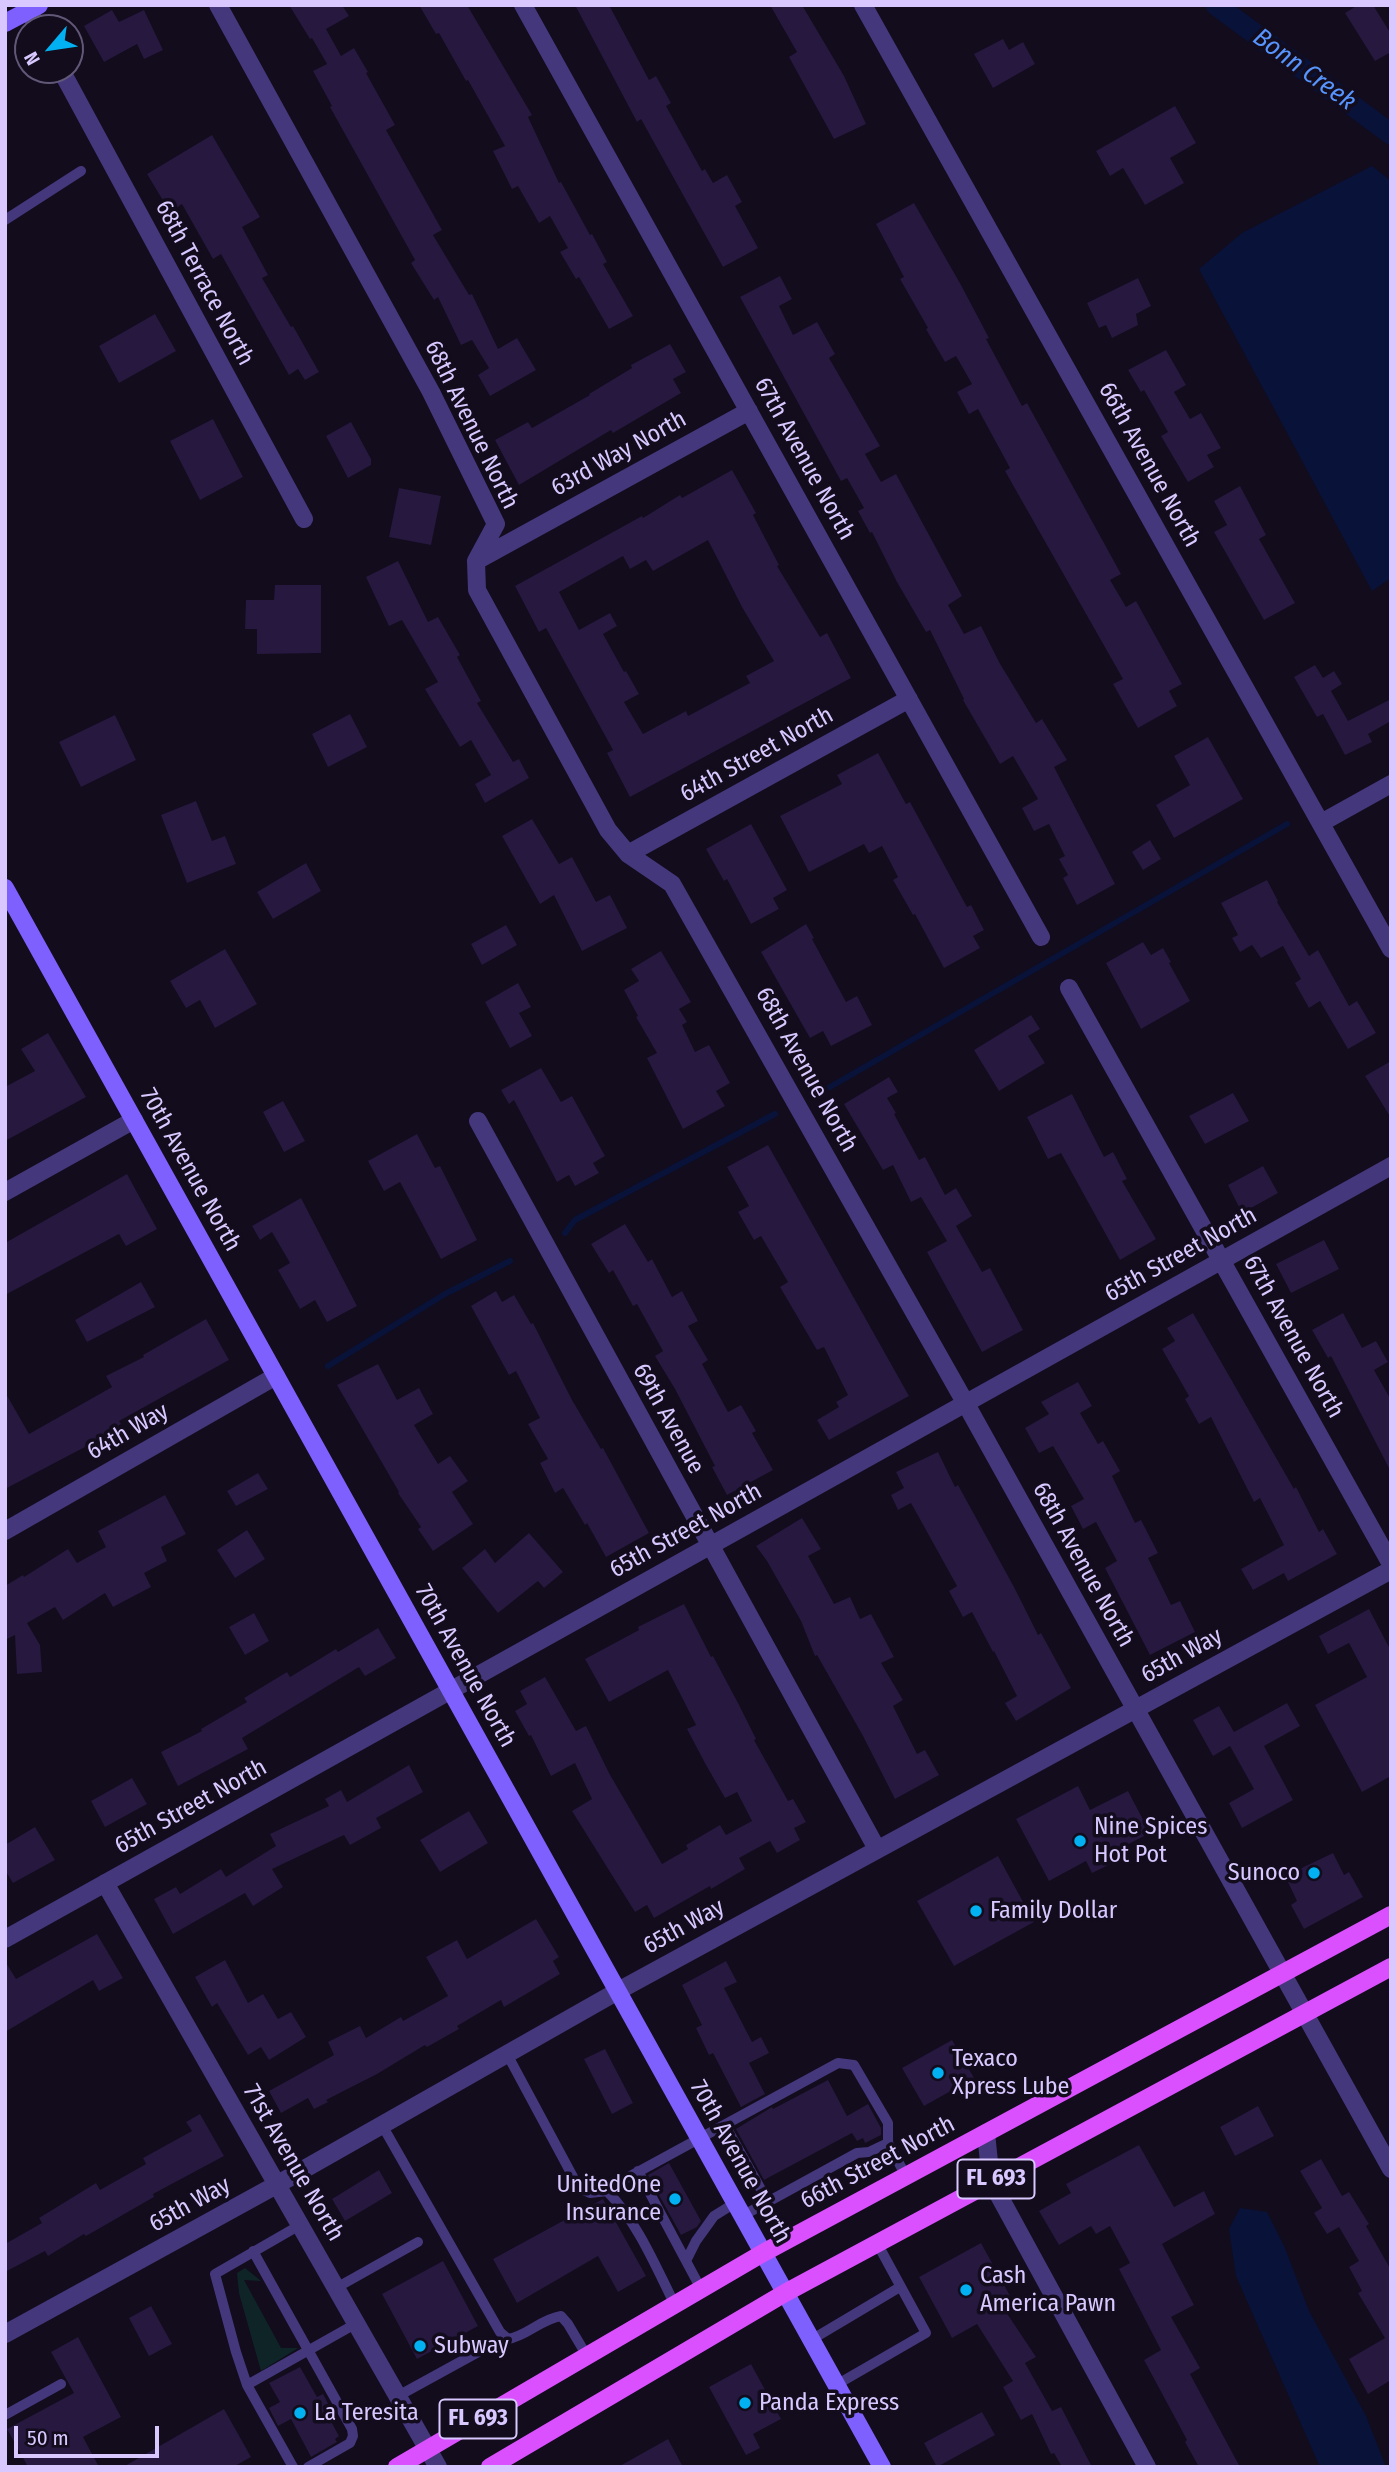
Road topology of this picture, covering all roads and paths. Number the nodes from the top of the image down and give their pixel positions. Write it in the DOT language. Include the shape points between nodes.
graph roads {
  1 [pos="218,5"];
  2 [pos="523,5"];
  3 [pos="863,5"];
  4 [pos="34,8"];
  5 [pos="5,23"];
  6 [pos="69,84"];
  7 [pos="81,171"];
  8 [pos="5,220"];
  9 [pos="749,411"];
  10 [pos="304,519"];
  11 [pos="476,561"];
  12 [pos="909,699"];
  13 [pos="1391,784"];
  14 [pos="1321,823"];
  15 [pos="628,854"];
  16 [pos="5,888"];
  17 [pos="1041,937"];
  18 [pos="1391,949"];
  19 [pos="1069,988"];
  20 [pos="134,1120"];
  21 [pos="478,1121"];
  22 [pos="1391,1166"];
  23 [pos="5,1192"];
  24 [pos="1222,1261"];
  25 [pos="276,1376"];
  26 [pos="966,1404"];
  27 [pos="5,1531"];
  28 [pos="709,1546"];
  29 [pos="1391,1564"];
  30 [pos="1391,1570"];
  31 [pos="450,1690"];
  32 [pos="1135,1710"];
  33 [pos="877,1849"];
  34 [pos="105,1883"];
  35 [pos="1391,1915"];
  36 [pos="5,1939"];
  37 [pos="1391,1967"];
  38 [pos="1281,1975"];
  39 [pos="618,1991"];
  40 [pos="1304,2014"];
  41 [pos="507,2054"];
  42 [pos="382,2125"];
  43 [pos="725,2125"];
  44 [pos="986,2133"];
  45 [pos="699,2139"];
  46 [pos="888,2143"];
  47 [pos="1391,2169"];
  48 [pos="638,2171"];
  49 [pos="905,2176"];
  50 [pos="991,2181"];
  51 [pos="278,2184"];
  52 [pos="607,2191"];
  53 [pos="768,2202"];
  54 [pos="738,2209"];
  55 [pos="300,2225"];
  56 [pos="418,2242"];
  57 [pos="877,2243"];
  58 [pos="253,2251"];
  59 [pos="763,2253"];
  60 [pos="686,2261"];
  61 [pos="900,2287"];
  62 [pos="336,2288"];
  63 [pos="701,2289"];
  64 [pos="785,2293"];
  65 [pos="675,2305"];
  66 [pos="356,2323"];
  67 [pos="5,2334"];
  68 [pos="811,2340"];
  69 [pos="307,2351"];
  70 [pos="480,2351"];
  71 [pos="587,2356"];
  72 [pos="61,2384"];
  73 [pos="247,2385"];
  74 [pos="836,2385"];
  75 [pos="398,2396"];
  76 [pos="5,2415"];
  77 [pos="428,2449"];
  78 [pos="293,2467"];
  79 [pos="308,2467"];
  80 [pos="397,2467"];
  81 [pos="438,2467"];
  82 [pos="490,2467"];
  83 [pos="882,2467"];
  84 [pos="1147,2467"];
  1 -- 11 [label="street, 68th Avenue North" via="431,392 496,524"];
  2 -- 9 [label="street, 67th Avenue North"];
  3 -- 14 [label="street, 66th Avenue North"];
  4 -- 5 [label="street"];
  6 -- 10 [label="street, 68th Terrace North"];
  7 -- 8 [label="lane"];
  9 -- 11 [label="street, 63rd Way North"];
  9 -- 12 [label="street, 67th Avenue North"];
  11 -- 15 [label="street, 68th Avenue North" via="477,590 608,830"];
  12 -- 15 [label="street, 64th Street North"];
  12 -- 17 [label="street, 67th Avenue North"];
  13 -- 14 [label="street"];
  14 -- 18 [label="street, 66th Avenue North"];
  15 -- 26 [label="street, 68th Avenue North" via="672,884"];
  16 -- 20 [label="street, 70th Avenue North"];
  19 -- 24 [label="street, 67th Avenue North"];
  20 -- 23 [label="street"];
  20 -- 25 [label="street, 70th Avenue North"];
  21 -- 28 [label="street, 69th Avenue"];
  22 -- 24 [label="street, 65th Street North"];
  24 -- 26 [label="street, 65th Street North"];
  24 -- 29 [label="street, 67th Avenue North"];
  25 -- 27 [label="street, 64th Way"];
  25 -- 31 [label="street, 70th Avenue North"];
  26 -- 28 [label="street, 65th Street North"];
  26 -- 32 [label="street, 68th Avenue North"];
  28 -- 31 [label="street, 65th Street North"];
  28 -- 33 [label="street, 69th Avenue"];
  30 -- 32 [label="street, 65th Way"];
  31 -- 34 [label="street, 65th Street North"];
  31 -- 39 [label="street, 70th Avenue North"];
  32 -- 33 [label="street, 65th Way"];
  32 -- 38 [label="street, 68th Avenue North"];
  33 -- 39 [label="street, 65th Way"];
  34 -- 36 [label="street, 65th Street North"];
  34 -- 51 [label="street, 71st Avenue North"];
  35 -- 38 [label="main road, 66th Street North / FL 693"];
  37 -- 40 [label="main road, FL 693"];
  38 -- 40 [label="street, 68th Avenue North"];
  38 -- 44 [label="main road, 66th Street North / FL 693"];
  39 -- 41 [label="street, 65th Way"];
  39 -- 45 [label="street, 70th Avenue North"];
  40 -- 47 [label="street, 68th Avenue North"];
  40 -- 50 [label="main road, FL 693"];
  41 -- 42 [label="street, 65th Way"];
  41 -- 52 [label="lane" via="579,2188 590,2193"];
  42 -- 51 [label="street, 65th Way"];
  42 -- 71 [label="lane" via="500,2332 508,2339 517,2338 561,2316"];
  43 -- 45 [label="lane"];
  43 -- 46 [label="lane" via="838,2063 855,2066 888,2123"];
  43 -- 53 [label="lane"];
  44 -- 49 [label="main road, 66th Street North / FL 693"];
  44 -- 50 [label="street"];
  45 -- 48 [label="lane"];
  45 -- 54 [label="street, 70th Avenue North"];
  46 -- 49 [label="lane"];
  46 -- 53 [label="lane" via="857,2153"];
  48 -- 52 [label="lane"];
  48 -- 60 [label="lane"];
  49 -- 59 [label="main road, 66th Street North / FL 693"];
  50 -- 57 [label="main road, FL 693"];
  50 -- 84 [label="street"];
  51 -- 55 [label="street, 71st Avenue North"];
  51 -- 67 [label="street, 65th Way"];
  52 -- 65 [label="lane" via="641,2238"];
  53 -- 54 [label="lane"];
  54 -- 59 [label="street, 70th Avenue North"];
  54 -- 60 [label="lane" via="714,2217"];
  55 -- 58 [label="lane"];
  55 -- 62 [label="street, 71st Avenue North"];
  56 -- 62 [label="lane"];
  57 -- 61 [label="lane"];
  57 -- 64 [label="main road, FL 693"];
  58 -- 69 [label="lane"];
  58 -- 73 [label="lane" via="215,2274"];
  59 -- 63 [label="main road, 66th Street North / FL 693"];
  59 -- 64 [label="street, 70th Avenue North"];
  60 -- 63 [label="lane"];
  61 -- 68 [label="lane"];
  61 -- 74 [label="lane" via="926,2333"];
  62 -- 66 [label="street, 71st Avenue North"];
  63 -- 65 [label="main road, 66th Street North / FL 693"];
  64 -- 68 [label="street, 70th Avenue North"];
  64 -- 82 [label="main road, FL 693"];
  65 -- 71 [label="main road, 66th Street North / FL 693"];
  66 -- 69 [label="lane"];
  66 -- 75 [label="street, 71st Avenue North"];
  68 -- 74 [label="street, 70th Avenue North"];
  69 -- 73 [label="lane"];
  69 -- 79 [label="lane" via="353,2436 350,2443"];
  70 -- 75 [label="lane"];
  71 -- 77 [label="main road, 66th Street North / FL 693"];
  72 -- 76 [label="lane"];
  73 -- 78 [label="lane"];
  74 -- 83 [label="street, 70th Avenue North"];
  75 -- 77 [label="street, 71st Avenue North"];
  77 -- 80 [label="main road, 66th Street North / FL 693"];
  77 -- 81 [label="street, 71st Avenue North"];
}
